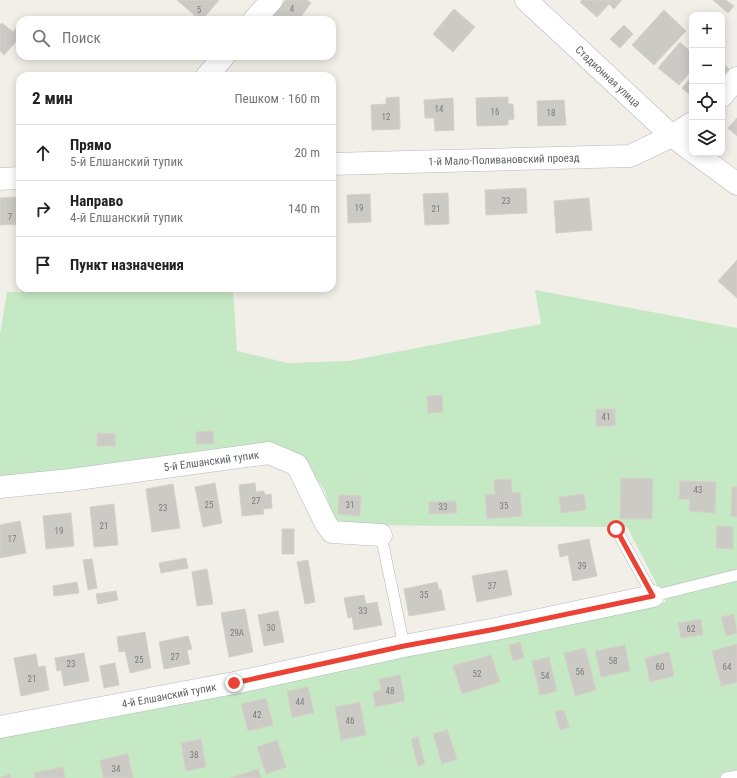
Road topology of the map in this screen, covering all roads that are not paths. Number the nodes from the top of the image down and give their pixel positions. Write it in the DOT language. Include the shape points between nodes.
graph roads {
  1 [pos="272,0"];
  2 [pos="528,1"];
  3 [pos="258,16"];
  4 [pos="221,60"];
  5 [pos="211,72"];
  6 [pos="737,78"];
  7 [pos="725,92"];
  8 [pos="689,125"];
  9 [pos="672,136"];
  10 [pos="689,149"];
  11 [pos="699,156"];
  12 [pos="336,164"];
  13 [pos="16,178"];
  14 [pos="0,180"];
  15 [pos="737,184"];
  16 [pos="0,487"];
  17 [pos="616,529"];
  18 [pos="381,535"];
  19 [pos="737,575"];
  20 [pos="653,596"];
  21 [pos="404,646"];
  22 [pos="0,727"];
  23 [pos="737,776"];
  24 [pos="726,778"];
  1 -- 3 [label="street"];
  2 -- 9 [label="street, Стадионная улица"];
  4 -- 5 [label="street"];
  6 -- 7 [label="street"];
  8 -- 9 [label="street, 1-й Мало-Поливановский проезд"];
  9 -- 10 [label="street, Стадионная улица"];
  9 -- 12 [label="street, 1-й Мало-Поливановский проезд" via="630,156"];
  11 -- 15 [label="street"];
  13 -- 14 [label="street"];
  16 -- 18 [label="street, 5-й Елшанский тупик" via="269,453 297,465 332,532"];
  17 -- 20 [label="lane"];
  18 -- 21 [label="lane"];
  19 -- 20 [label="lane, 4-й Елшанский тупик"];
  20 -- 21 [label="street, 4-й Елшанский тупик"];
  21 -- 22 [label="street, 4-й Елшанский тупик" via="234,683"];
  23 -- 24 [label="lane"];
}
